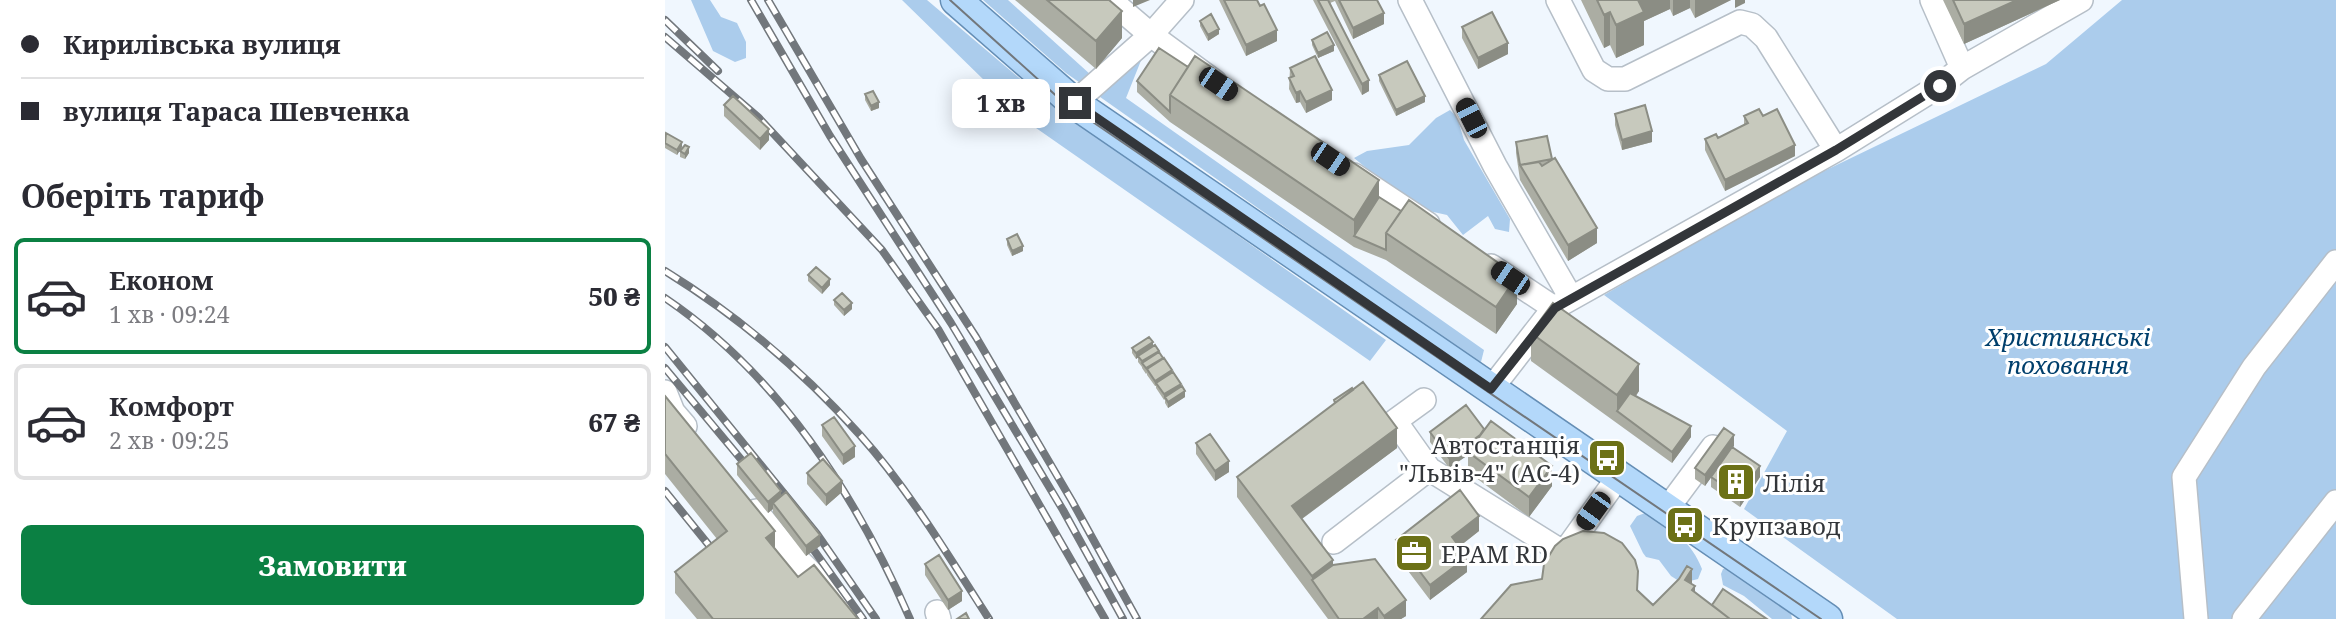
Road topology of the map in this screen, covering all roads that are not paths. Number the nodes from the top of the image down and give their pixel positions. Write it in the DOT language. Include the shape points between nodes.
graph roads {
  1 [pos="956,0"];
  2 [pos="1110,0"];
  3 [pos="1182,0"];
  4 [pos="1410,0"];
  5 [pos="1558,0"];
  6 [pos="1932,0"];
  7 [pos="2081,0"];
  8 [pos="1151,35"];
  9 [pos="1962,68"];
  10 [pos="1230,92"];
  11 [pos="1075,103"];
  12 [pos="1836,150"];
  13 [pos="1335,161"];
  14 [pos="1450,239"];
  15 [pos="1473,254"];
  16 [pos="2336,262"];
  17 [pos="1563,303"];
  18 [pos="1491,389"];
  19 [pos="665,392"];
  20 [pos="1424,400"];
  21 [pos="699,443"];
  22 [pos="1713,446"];
  23 [pos="1429,469"];
  24 [pos="1619,476"];
  25 [pos="743,496"];
  26 [pos="2336,502"];
  27 [pos="1667,509"];
  28 [pos="1334,542"];
  29 [pos="1564,553"];
  30 [pos="1550,575"];
  31 [pos="1818,617"];
  32 [pos="845,619"];
  33 [pos="2196,619"];
  34 [pos="2244,619"];
  1 -- 11 [label="main road"];
  2 -- 8 [label="street"];
  3 -- 8 [label="street"];
  4 -- 17 [label="street"];
  5 -- 12 [label="street" via="1594,70 1608,79 1625,79 1740,22 1752,24 1766,38"];
  6 -- 9 [label="street"];
  7 -- 9 [label="street"];
  8 -- 10 [label="street"];
  8 -- 11 [label="street"];
  9 -- 12 [label="street"];
  11 -- 18 [label="main road"];
  12 -- 17 [label="street"];
  13 -- 14 [label="street"];
  15 -- 17 [label="street"];
  16 -- 33 [label="street" via="2254,367 2184,477"];
  17 -- 18 [label="street"];
  18 -- 24 [label="main road"];
  19 -- 21 [label="street" via="673,412"];
  20 -- 23 [label="street" via="1395,421"];
  22 -- 27 [label="street"];
  23 -- 28 [label="street"];
  23 -- 29 [label="street"];
  24 -- 27 [label="main road"];
  24 -- 29 [label="street"];
  25 -- 32 [label="street" via="820,581"];
  26 -- 34 [label="street"];
  27 -- 31 [label="main road"];
  29 -- 30 [label="street"];
}
